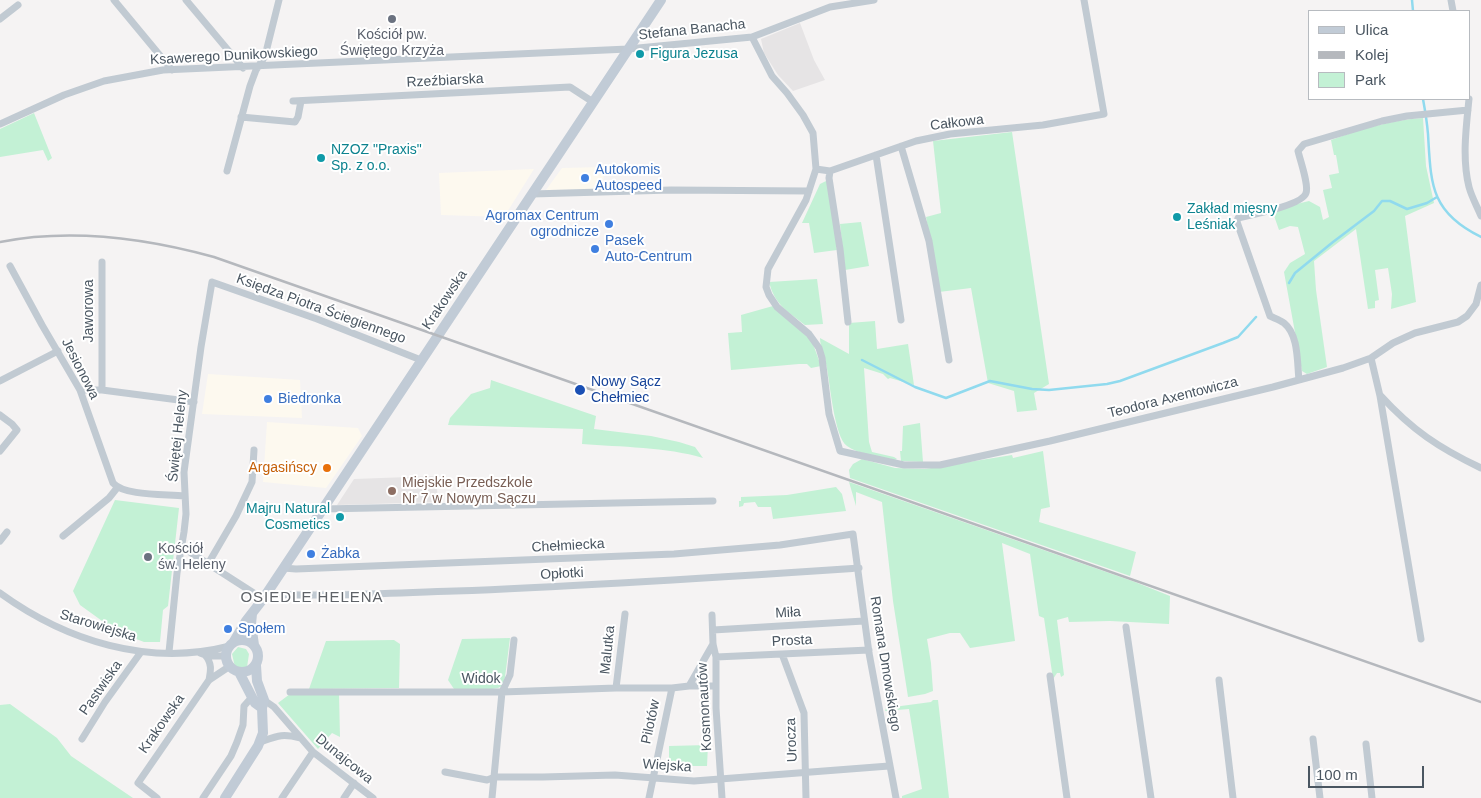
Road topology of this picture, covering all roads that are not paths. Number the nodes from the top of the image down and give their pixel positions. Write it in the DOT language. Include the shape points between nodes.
graph roads {
  1 [pos="114,0"];
  2 [pos="186,0"];
  3 [pos="279,0"];
  4 [pos="661,0"];
  5 [pos="874,0"];
  6 [pos="1084,0"];
  7 [pos="18,6"];
  8 [pos="0,19"];
  9 [pos="752,37"];
  10 [pos="628,49"];
  11 [pos="258,67"];
  12 [pos="243,68"];
  13 [pos="172,70"];
  14 [pos="1469,100"];
  15 [pos="593,102"];
  16 [pos="1468,110"];
  17 [pos="242,117"];
  18 [pos="0,124"];
  19 [pos="901,146"];
  20 [pos="876,154"];
  21 [pos="816,169"];
  22 [pos="227,171"];
  23 [pos="830,171"];
  24 [pos="809,192"];
  25 [pos="532,194"];
  26 [pos="1481,216"];
  27 [pos="102,262"];
  28 [pos="10,266"];
  29 [pos="212,282"];
  30 [pos="1481,285"];
  31 [pos="901,320"];
  32 [pos="848,322"];
  33 [pos="58,351"];
  34 [pos="1371,358"];
  35 [pos="421,360"];
  36 [pos="949,360"];
  37 [pos="1299,380"];
  38 [pos="0,381"];
  39 [pos="80,390"];
  40 [pos="102,390"];
  41 [pos="1380,396"];
  42 [pos="194,402"];
  43 [pos="0,416"];
  44 [pos="254,450"];
  45 [pos="0,451"];
  46 [pos="1481,468"];
  47 [pos="117,488"];
  48 [pos="184,496"];
  49 [pos="712,501"];
  50 [pos="323,509"];
  51 [pos="7,532"];
  52 [pos="853,534"];
  53 [pos="63,536"];
  54 [pos="0,541"];
  55 [pos="182,548"];
  56 [pos="208,564"];
  57 [pos="283,568"];
  58 [pos="858,568"];
  59 [pos="0,593"];
  60 [pos="265,596"];
  61 [pos="252,614"];
  62 [pos="625,614"];
  63 [pos="712,615"];
  64 [pos="864,621"];
  65 [pos="1126,627"];
  66 [pos="713,630"];
  67 [pos="514,640"];
  68 [pos="1421,640"];
  69 [pos="713,644"];
  70 [pos="232,645"];
  71 [pos="254,645"];
  72 [pos="869,650"];
  73 [pos="141,652"];
  74 [pos="169,652"];
  75 [pos="198,652"];
  76 [pos="782,654"];
  77 [pos="205,655"];
  78 [pos="226,656"];
  79 [pos="716,657"];
  80 [pos="256,665"];
  81 [pos="234,669"];
  82 [pos="1050,676"];
  83 [pos="209,680"];
  84 [pos="1218,680"];
  85 [pos="689,686"];
  86 [pos="716,686"];
  87 [pos="616,688"];
  88 [pos="672,688"];
  89 [pos="290,692"];
  90 [pos="502,692"];
  91 [pos="252,697"];
  92 [pos="263,704"];
  93 [pos="300,738"];
  94 [pos="1313,738"];
  95 [pos="82,739"];
  96 [pos="260,742"];
  97 [pos="1366,744"];
  98 [pos="313,752"];
  99 [pos="889,766"];
  100 [pos="445,772"];
  101 [pos="805,772"];
  102 [pos="495,777"];
  103 [pos="652,777"];
  104 [pos="721,778"];
  105 [pos="354,783"];
  106 [pos="157,798"];
  107 [pos="203,798"];
  108 [pos="225,798"];
  109 [pos="282,798"];
  110 [pos="344,798"];
  111 [pos="373,798"];
  112 [pos="492,798"];
  113 [pos="649,798"];
  114 [pos="722,798"];
  115 [pos="806,798"];
  116 [pos="896,798"];
  117 [pos="1067,798"];
  118 [pos="1151,798"];
  119 [pos="1233,798"];
  120 [pos="1320,798"];
  121 [pos="1372,798"];
  1 -- 13 [label="street"];
  2 -- 12 [label="street"];
  3 -- 11 [label="street" via="265,56"];
  4 -- 10 [label="main road, Krakowska"];
  5 -- 9 [label="street, Stefana Banacha" via="830,7"];
  6 -- 19 [label="street, Całkowa" via="1104,114 1043,125 950,134"];
  7 -- 8 [label="street"];
  9 -- 10 [label="street, Stefana Banacha"];
  9 -- 21 [label="street" via="772,76 813,133"];
  10 -- 11 [label="street, Ksawerego Dunikowskiego"];
  10 -- 15 [label="main road, Krakowska"];
  11 -- 12 [label="street, Ksawerego Dunikowskiego"];
  11 -- 17 [label="street"];
  12 -- 13 [label="street, Ksawerego Dunikowskiego"];
  13 -- 18 [label="street, Ksawerego Dunikowskiego" via="104,81"];
  14 -- 16 [label="street"];
  15 -- 17 [label="street, Rzeźbiarska" via="570,87 297,101 298,117 295,122"];
  15 -- 25 [label="main road, Krakowska"];
  16 -- 26 [label="street" via="1466,173"];
  16 -- 37 [label="street" via="1382,122 1304,144 1298,151 1306,186 1305,196 1291,204 1238,218 1236,222 1270,316 1290,331"];
  17 -- 22 [label="street"];
  19 -- 20 [label="street, Całkowa"];
  19 -- 36 [label="street" via="929,241"];
  20 -- 23 [label="street, Całkowa"];
  20 -- 31 [label="street"];
  21 -- 23 [label="street, Całkowa"];
  21 -- 24 [label="street"];
  23 -- 32 [label="street"];
  24 -- 25 [label="street" via="671,190"];
  24 -- 37 [label="street, Teodora Axentowicza" via="768,269 766,287 777,307 809,334 818,348 829,414 840,451 904,465 940,464 1114,426"];
  25 -- 35 [label="main road, Krakowska"];
  27 -- 40 [label="street, Jaworowa"];
  28 -- 33 [label="street, Jesionowa"];
  29 -- 35 [label="street, Księdza Piotra Ściegiennego"];
  29 -- 42 [label="street, Świętej Heleny"];
  30 -- 34 [label="street, Teodora Axentowicza" via="1476,304 1458,322 1415,333"];
  33 -- 38 [label="street"];
  33 -- 39 [label="street, Jesionowa"];
  34 -- 37 [label="street, Teodora Axentowicza"];
  34 -- 41 [label="street"];
  35 -- 50 [label="main road, Krakowska"];
  39 -- 40 [label="street"];
  39 -- 47 [label="street, Jesionowa"];
  40 -- 42 [label="street"];
  41 -- 46 [label="street" via="1428,440"];
  41 -- 68 [label="street"];
  42 -- 48 [label="street, Świętej Heleny" via="184,472"];
  43 -- 45 [label="street" via="18,430"];
  44 -- 56 [label="street" via="252,482"];
  47 -- 48 [label="street"];
  47 -- 53 [label="street"];
  48 -- 55 [label="street, Świętej Heleny" via="186,514"];
  49 -- 50 [label="street"];
  50 -- 57 [label="main road, Krakowska"];
  51 -- 54 [label="street"];
  52 -- 57 [label="street, Chełmiecka" via="780,545 674,554"];
  52 -- 58 [label="street, Romana Dmowskiego"];
  55 -- 56 [label="street"];
  55 -- 74 [label="street, Świętej Heleny"];
  56 -- 60 [label="street"];
  57 -- 60 [label="main road, Krakowska"];
  58 -- 60 [label="street, Opłotki" via="538,588"];
  58 -- 64 [label="street, Romana Dmowskiego"];
  59 -- 73 [label="street, Starowiejska" via="34,616 70,634"];
  60 -- 61 [label="main road, Krakowska"];
  61 -- 70 [label="main road, Krakowska"];
  61 -- 71 [label="main road"];
  62 -- 87 [label="street, Malutka"];
  63 -- 66 [label="street, Kosmonautów"];
  64 -- 66 [label="street, Miła"];
  64 -- 72 [label="street, Romana Dmowskiego"];
  65 -- 118 [label="street"];
  66 -- 69 [label="street, Kosmonautów"];
  67 -- 90 [label="street" via="510,675"];
  69 -- 79 [label="street, Kosmonautów"];
  69 -- 85 [label="street"];
  70 -- 71 [label="main road" via="246,641"];
  70 -- 75 [label="street, Starowiejska"];
  70 -- 78 [label="main road"];
  71 -- 80 [label="main road" via="258,653"];
  72 -- 76 [label="street, Prosta"];
  72 -- 99 [label="street, Romana Dmowskiego"];
  73 -- 74 [label="street, Starowiejska"];
  73 -- 95 [label="street, Pastwiska"];
  74 -- 75 [label="street, Starowiejska"];
  75 -- 77 [label="street, Starowiejska"];
  76 -- 79 [label="street, Prosta"];
  76 -- 101 [label="street, Urocza" via="804,713"];
  77 -- 78 [label="street, Starowiejska"];
  77 -- 83 [label="street" via="211,669"];
  78 -- 81 [label="main road"];
  79 -- 86 [label="street, Kosmonautów"];
  80 -- 81 [label="main road" via="248,671"];
  80 -- 92 [label="main road"];
  81 -- 83 [label="street, Krakowska"];
  81 -- 91 [label="main road"];
  82 -- 117 [label="street"];
  83 -- 106 [label="street, Krakowska" via="138,783"];
  84 -- 119 [label="street"];
  85 -- 86 [label="street"];
  85 -- 88 [label="street, Pilotów"];
  86 -- 104 [label="street, Kosmonautów"];
  87 -- 88 [label="street, Widok"];
  87 -- 90 [label="street, Widok"];
  88 -- 103 [label="street, Pilotów"];
  89 -- 90 [label="street, Widok"];
  90 -- 102 [label="street"];
  91 -- 92 [label="main road" via="255,703"];
  91 -- 107 [label="street" via="244,706 243,725 231,756"];
  92 -- 93 [label="street, Dunajcowa" via="274,707"];
  92 -- 96 [label="main road" via="264,727"];
  93 -- 96 [label="street, Dunajcowa" via="279,735"];
  93 -- 98 [label="street, Dunajcowa"];
  94 -- 120 [label="street"];
  96 -- 108 [label="main road"];
  97 -- 121 [label="street"];
  98 -- 105 [label="street, Dunajcowa"];
  98 -- 109 [label="street"];
  99 -- 101 [label="street, Wiejska"];
  99 -- 116 [label="street, Romana Dmowskiego"];
  100 -- 102 [label="street, Wiejska" via="487,780"];
  101 -- 104 [label="street, Wiejska"];
  101 -- 115 [label="street, Urocza"];
  102 -- 103 [label="street, Wiejska"];
  102 -- 112 [label="street"];
  103 -- 104 [label="street, Wiejska" via="694,781"];
  103 -- 113 [label="street, Pilotów"];
  104 -- 114 [label="street, Kosmonautów"];
  105 -- 110 [label="street"];
  105 -- 111 [label="street, Dunajcowa"];
}
